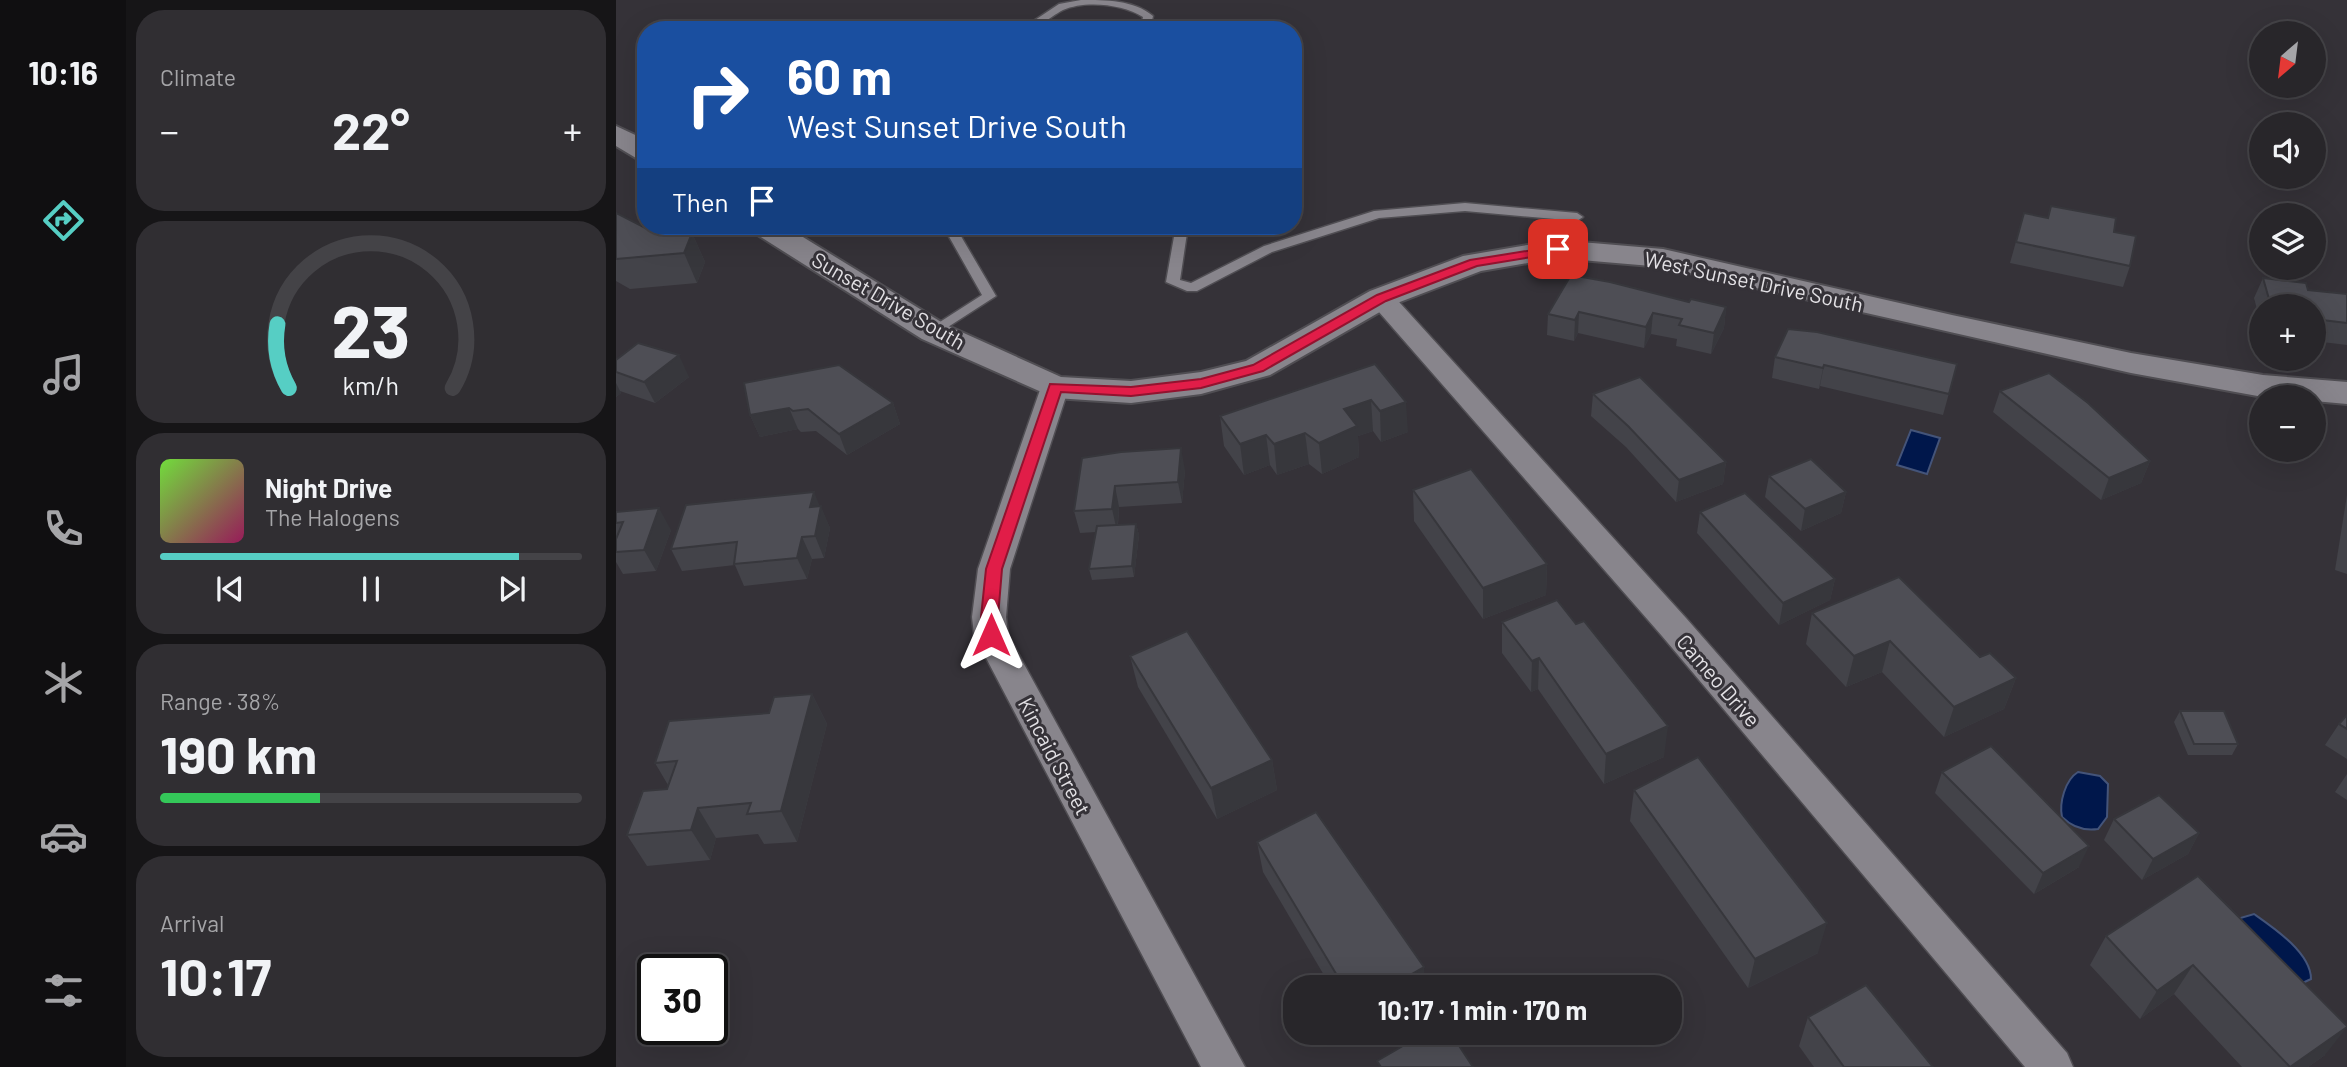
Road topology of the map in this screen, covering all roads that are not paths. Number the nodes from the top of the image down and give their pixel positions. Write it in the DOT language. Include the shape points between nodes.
graph roads {
  1 [pos="1065,2"];
  2 [pos="1038,21"];
  3 [pos="1147,21"];
  4 [pos="616,134"];
  5 [pos="637,147"];
  6 [pos="1577,217"];
  7 [pos="778,235"];
  8 [pos="954,235"];
  9 [pos="1180,235"];
  10 [pos="1381,298"];
  11 [pos="934,332"];
  12 [pos="1055,387"];
  13 [pos="2347,393"];
  14 [pos="1224,1067"];
  15 [pos="2052,1067"];
  1 -- 2 [label="lane"];
  1 -- 3 [label="lane" via="1094,0 1138,7 1148,16"];
  4 -- 5 [label="street"];
  6 -- 9 [label="lane" via="1465,207 1378,214 1268,249 1192,288 1173,282"];
  7 -- 11 [label="street, Sunset Drive South"];
  8 -- 11 [label="lane" via="989,296"];
  10 -- 12 [label="street, West Sunset Drive South" via="1258,368 1201,383 1131,392"];
  10 -- 13 [label="street, West Sunset Drive South" via="1475,262 1558,249 1663,258 2131,363 2263,386"];
  10 -- 15 [label="street, Cameo Drive" via="1674,626"];
  11 -- 12 [label="street, Sunset Drive South"];
  12 -- 14 [label="street, Kincaid Street" via="994,569 991,635"];
}
